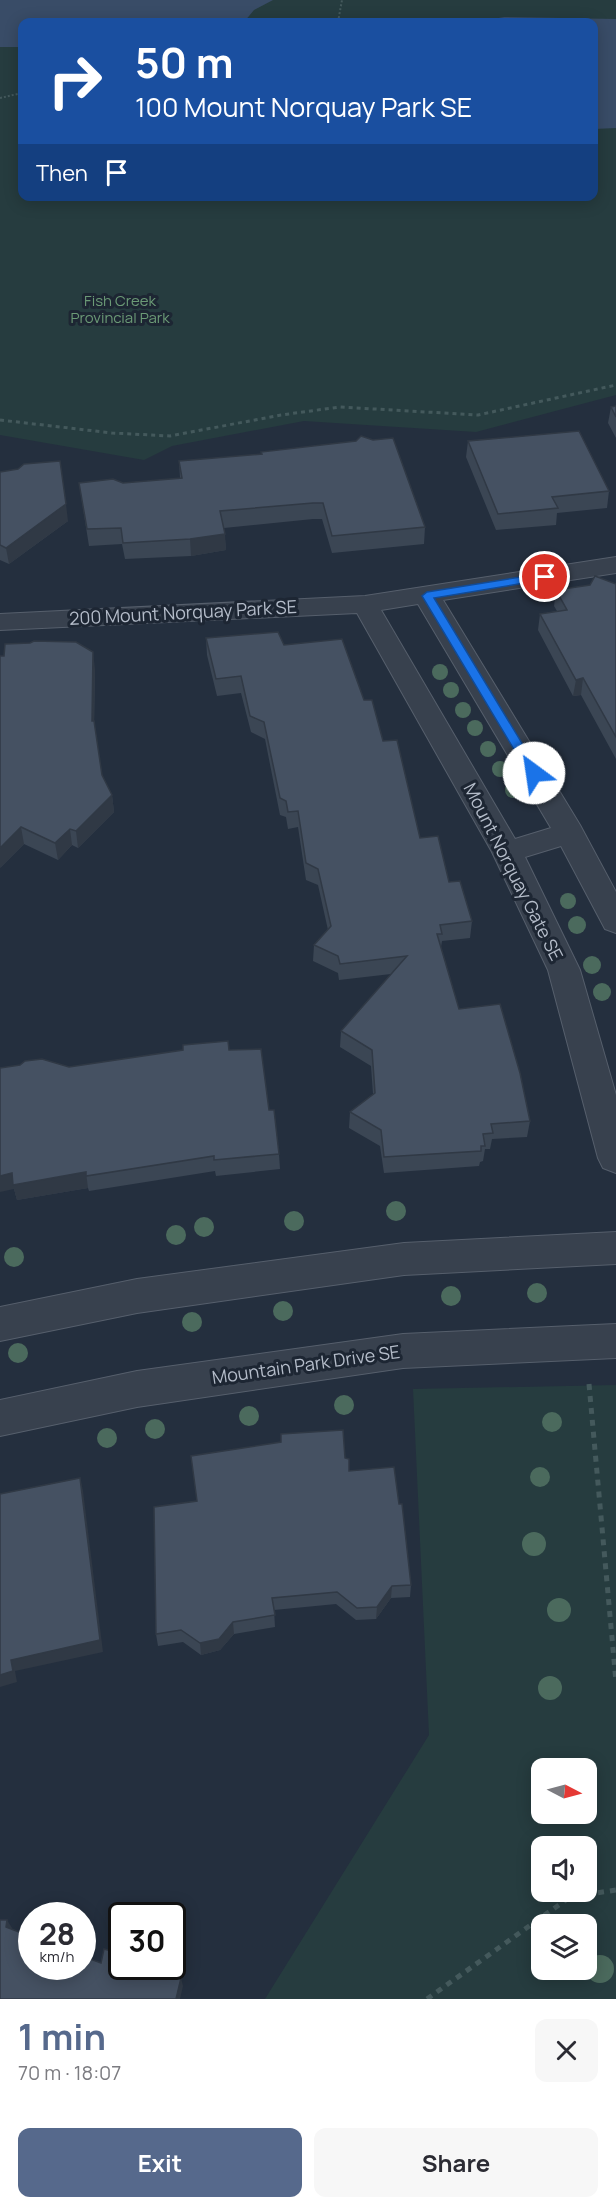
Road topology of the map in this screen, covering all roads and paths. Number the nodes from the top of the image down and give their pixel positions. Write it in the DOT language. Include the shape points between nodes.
graph roads {
  1 [pos="342,0"];
  2 [pos="340,18"];
  3 [pos="18,94"];
  4 [pos="0,98"];
  5 [pos="616,385"];
  6 [pos="0,420"];
  7 [pos="616,565"];
  8 [pos="427,596"];
  9 [pos="365,604"];
  10 [pos="0,622"];
  11 [pos="569,833"];
  12 [pos="507,852"];
  13 [pos="616,921"];
  14 [pos="616,1158"];
  15 [pos="616,1248"];
  16 [pos="0,1324"];
  17 [pos="616,1341"];
  18 [pos="589,1382"];
  19 [pos="0,1418"];
  20 [pos="616,1682"];
  21 [pos="616,1890"];
  22 [pos="427,1999"];
  1 -- 2 [label="path"];
  3 -- 4 [label="path"];
  5 -- 6 [label="path" via="478,415 340,407 170,436"];
  7 -- 8 [label="street, 200 Mount Norquay Park SE"];
  8 -- 9 [label="street, 200 Mount Norquay Park SE"];
  8 -- 11 [label="street"];
  9 -- 10 [label="street, 200 Mount Norquay Park SE"];
  9 -- 12 [label="street, Mount Norquay Gate SE"];
  11 -- 12 [label="street"];
  11 -- 13 [label="street"];
  12 -- 14 [label="street, Mount Norquay Gate SE" via="564,970"];
  15 -- 16 [label="street" via="404,1258 137,1296"];
  17 -- 19 [label="street, Mountain Park Drive SE" via="403,1351 137,1389"];
  18 -- 20 [label="path"];
  21 -- 22 [label="path" via="570,1897"];
}
